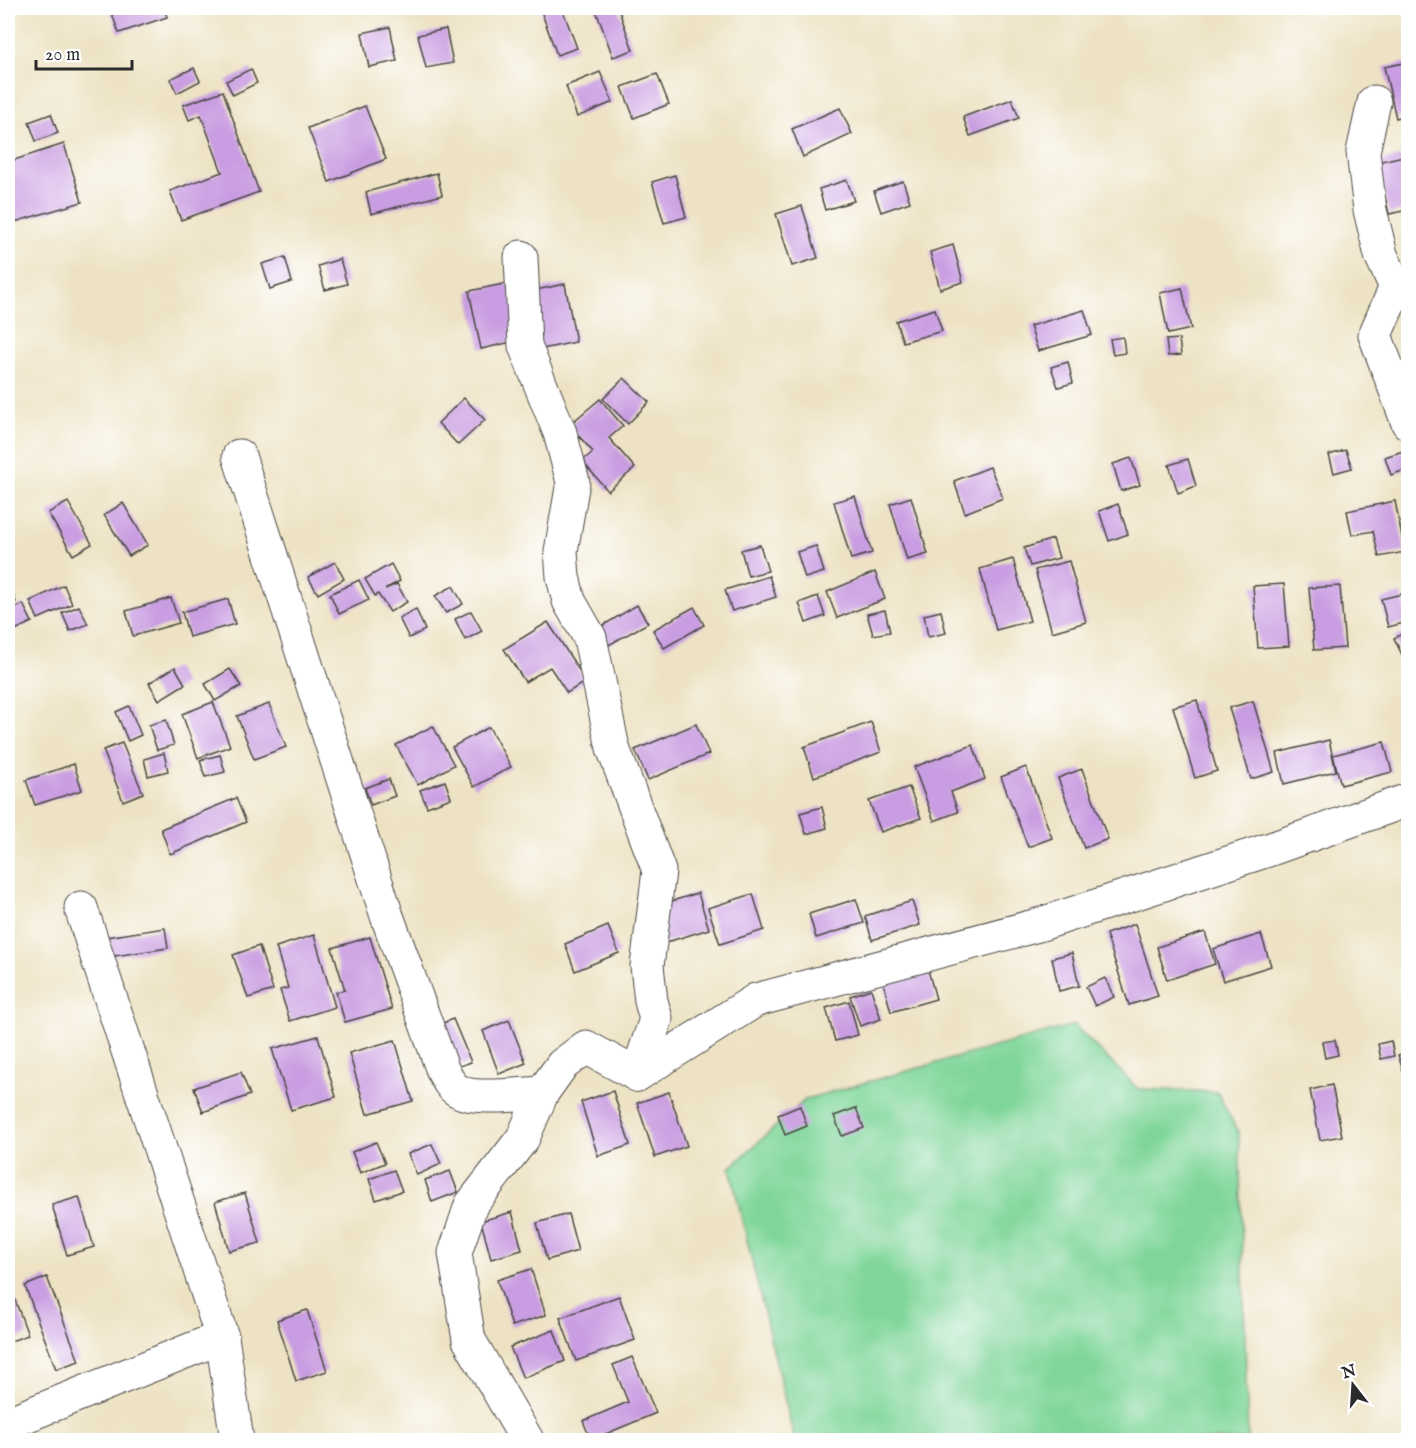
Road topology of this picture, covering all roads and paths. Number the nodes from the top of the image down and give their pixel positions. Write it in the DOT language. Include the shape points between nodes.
graph roads {
  1 [pos="1374,102"];
  2 [pos="521,257"];
  3 [pos="1408,423"];
  4 [pos="239,456"];
  5 [pos="1408,800"];
  6 [pos="81,908"];
  7 [pos="638,1075"];
  8 [pos="542,1093"];
  9 [pos="222,1337"];
  10 [pos="8,1423"];
  11 [pos="237,1440"];
  12 [pos="527,1440"];
  1 -- 3 [label="street" via="1363,152 1367,186 1382,255 1396,287 1375,335"];
  2 -- 7 [label="street" via="525,346 560,434 573,482 561,550 563,577 569,601 590,638 613,748 659,871 647,966 656,1019"];
  4 -- 8 [label="street" via="387,916 443,1071 452,1086 469,1095"];
  5 -- 7 [label="street" via="1038,925 756,1000"];
  6 -- 9 [label="street"];
  7 -- 8 [label="street" via="586,1047 562,1065"];
  8 -- 12 [label="street" via="523,1138 471,1205 455,1253 469,1340"];
  9 -- 10 [label="street"];
  9 -- 11 [label="street"];
}
